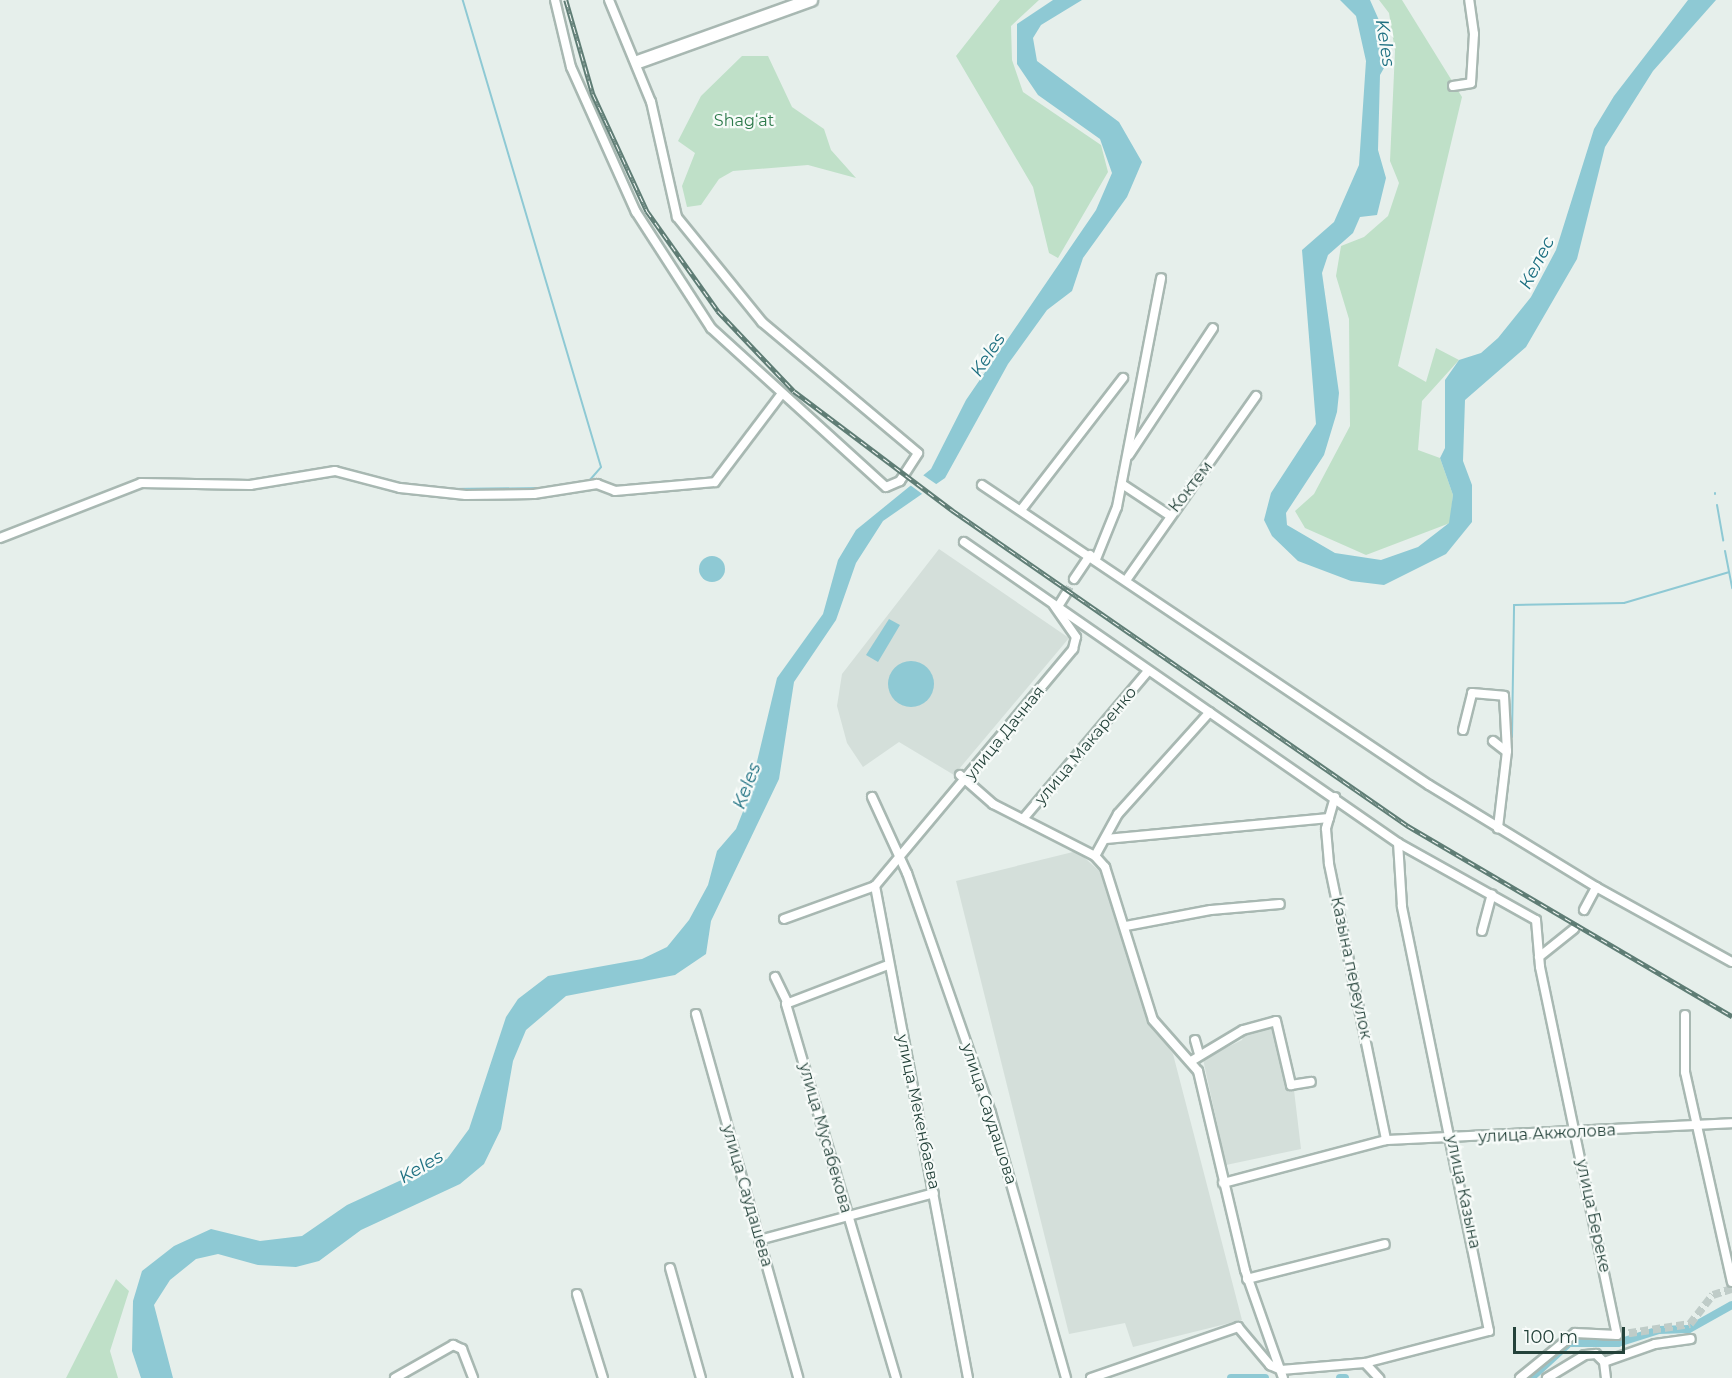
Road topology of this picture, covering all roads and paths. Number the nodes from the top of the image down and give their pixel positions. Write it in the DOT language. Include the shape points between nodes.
graph roads {
  1 [pos="555,0"];
  2 [pos="609,0"];
  3 [pos="811,0"];
  4 [pos="1469,0"];
  5 [pos="638,62"];
  6 [pos="1453,86"];
  7 [pos="1161,278"];
  8 [pos="1213,328"];
  9 [pos="1123,378"];
  10 [pos="780,396"];
  11 [pos="1256,396"];
  12 [pos="1127,458"];
  13 [pos="1122,484"];
  14 [pos="982,485"];
  15 [pos="1021,510"];
  16 [pos="1169,515"];
  17 [pos="0,538"];
  18 [pos="964,542"];
  19 [pos="1093,557"];
  20 [pos="1074,579"];
  21 [pos="1127,579"];
  22 [pos="1066,594"];
  23 [pos="1057,605"];
  24 [pos="1148,671"];
  25 [pos="1210,712"];
  26 [pos="1463,730"];
  27 [pos="1493,741"];
  28 [pos="1507,751"];
  29 [pos="963,778"];
  30 [pos="872,797"];
  31 [pos="1335,797"];
  32 [pos="1329,818"];
  33 [pos="1023,819"];
  34 [pos="1498,828"];
  35 [pos="1106,839"];
  36 [pos="1398,843"];
  37 [pos="898,855"];
  38 [pos="1095,856"];
  39 [pos="875,886"];
  40 [pos="1596,887"];
  41 [pos="1492,894"];
  42 [pos="1280,904"];
  43 [pos="1584,909"];
  44 [pos="784,919"];
  45 [pos="1126,926"];
  46 [pos="1574,929"];
  47 [pos="1482,931"];
  48 [pos="1539,957"];
  49 [pos="1732,962"];
  50 [pos="888,965"];
  51 [pos="775,977"];
  52 [pos="787,1002"];
  53 [pos="696,1014"];
  54 [pos="1685,1015"];
  55 [pos="1196,1040"];
  56 [pos="1196,1057"];
  57 [pos="1311,1082"];
  58 [pos="1732,1123"];
  59 [pos="1698,1126"];
  60 [pos="1575,1132"];
  61 [pos="1452,1139"];
  62 [pos="1386,1140"];
  63 [pos="1223,1182"];
  64 [pos="934,1193"];
  65 [pos="848,1217"];
  66 [pos="759,1240"];
  67 [pos="1385,1244"];
  68 [pos="1732,1244"];
  69 [pos="1722,1246"];
  70 [pos="670,1268"];
  71 [pos="1247,1279"];
  72 [pos="1732,1282"];
  73 [pos="577,1294"];
  74 [pos="1691,1340"];
  75 [pos="1604,1362"];
  76 [pos="1365,1363"];
  77 [pos="1282,1374"];
  78 [pos="395,1378"];
  79 [pos="473,1378"];
  80 [pos="603,1378"];
  81 [pos="701,1378"];
  82 [pos="798,1378"];
  83 [pos="896,1378"];
  84 [pos="968,1378"];
  85 [pos="1066,1378"];
  86 [pos="1091,1378"];
  87 [pos="1379,1378"];
  88 [pos="1520,1378"];
  89 [pos="1547,1378"];
  90 [pos="1606,1378"];
  1 -- 10 [label="street" via="571,67 656,251 711,328"];
  2 -- 5 [label="street"];
  3 -- 5 [label="street"];
  4 -- 6 [label="street" via="1474,34 1471,83"];
  5 -- 10 [label="street" via="677,217 762,322 918,453 913,465 886,488"];
  7 -- 12 [label="street"];
  8 -- 12 [label="street"];
  9 -- 15 [label="street"];
  10 -- 17 [label="street" via="715,482 466,495 400,488 335,471 250,485 141,483"];
  11 -- 16 [label="street, Коктем"];
  12 -- 13 [label="street"];
  13 -- 16 [label="street"];
  13 -- 19 [label="street"];
  14 -- 15 [label="street"];
  15 -- 19 [label="street"];
  16 -- 21 [label="street, Коктем"];
  18 -- 23 [label="street"];
  19 -- 20 [label="street"];
  19 -- 21 [label="street"];
  21 -- 34 [label="street"];
  22 -- 23 [label="street"];
  23 -- 24 [label="street"];
  23 -- 29 [label="street, улица Дачная" via="1076,637 1075,647"];
  24 -- 25 [label="street"];
  24 -- 33 [label="street, улица Макаренко"];
  25 -- 31 [label="street"];
  25 -- 35 [label="street" via="1118,814"];
  26 -- 28 [label="street" via="1472,693 1501,693 1506,699"];
  27 -- 28 [label="street"];
  28 -- 34 [label="street"];
  29 -- 33 [label="street"];
  29 -- 37 [label="street, улица Дачная"];
  30 -- 37 [label="street, улица Саудашова"];
  31 -- 32 [label="street, Казына переулок"];
  31 -- 36 [label="street"];
  32 -- 35 [label="street"];
  32 -- 62 [label="street, Казына переулок" via="1329,864"];
  33 -- 38 [label="street"];
  34 -- 40 [label="street"];
  35 -- 38 [label="street"];
  36 -- 41 [label="street"];
  36 -- 61 [label="street, улица Казына" via="1402,906"];
  37 -- 39 [label="street"];
  37 -- 85 [label="street, улица Саудашова" via="992,1113"];
  38 -- 45 [label="street" via="1107,873"];
  39 -- 44 [label="street"];
  39 -- 50 [label="street, улица Мекенбаева"];
  40 -- 43 [label="street"];
  40 -- 49 [label="street"];
  41 -- 47 [label="street"];
  41 -- 48 [label="street, улица Береке" via="1536,920"];
  42 -- 45 [label="street" via="1211,910"];
  45 -- 56 [label="street" via="1154,1020 1172,1045"];
  46 -- 48 [label="street"];
  48 -- 60 [label="street, улица Береке"];
  50 -- 52 [label="street"];
  50 -- 64 [label="street, улица Мекенбаева"];
  51 -- 52 [label="street, улица Мусабекова"];
  52 -- 65 [label="street, улица Мусабекова"];
  53 -- 66 [label="street, улица Саудашева"];
  54 -- 59 [label="street" via="1683,1056"];
  55 -- 56 [label="street"];
  56 -- 57 [label="street" via="1243,1030 1276,1021 1291,1084"];
  56 -- 63 [label="street"];
  58 -- 59 [label="street, улица Акжолова"];
  59 -- 60 [label="street, улица Акжолова"];
  59 -- 69 [label="street"];
  60 -- 61 [label="street, улица Акжолова"];
  60 -- 88 [label="street, улица Береке" via="1617,1335 1575,1333"];
  61 -- 62 [label="street, улица Акжолова"];
  61 -- 76 [label="street, улица Казына" via="1490,1329 1481,1337"];
  62 -- 63 [label="street, улица Акжолова"];
  63 -- 71 [label="street"];
  64 -- 65 [label="street"];
  64 -- 84 [label="street, улица Мекенбаева"];
  65 -- 66 [label="street"];
  65 -- 83 [label="street, улица Мусабекова"];
  66 -- 82 [label="street, улица Саудашева"];
  67 -- 71 [label="street"];
  68 -- 69 [label="street"];
  69 -- 72 [label="street"];
  70 -- 81 [label="street"];
  71 -- 77 [label="street"];
  73 -- 80 [label="street"];
  74 -- 75 [label="street" via="1654,1344"];
  75 -- 89 [label="street" via="1596,1354 1585,1355"];
  75 -- 90 [label="street"];
  76 -- 77 [label="street, улица Казына"];
  76 -- 87 [label="street"];
  77 -- 86 [label="street" via="1235,1324"];
  78 -- 79 [label="street" via="456,1345"];
}
